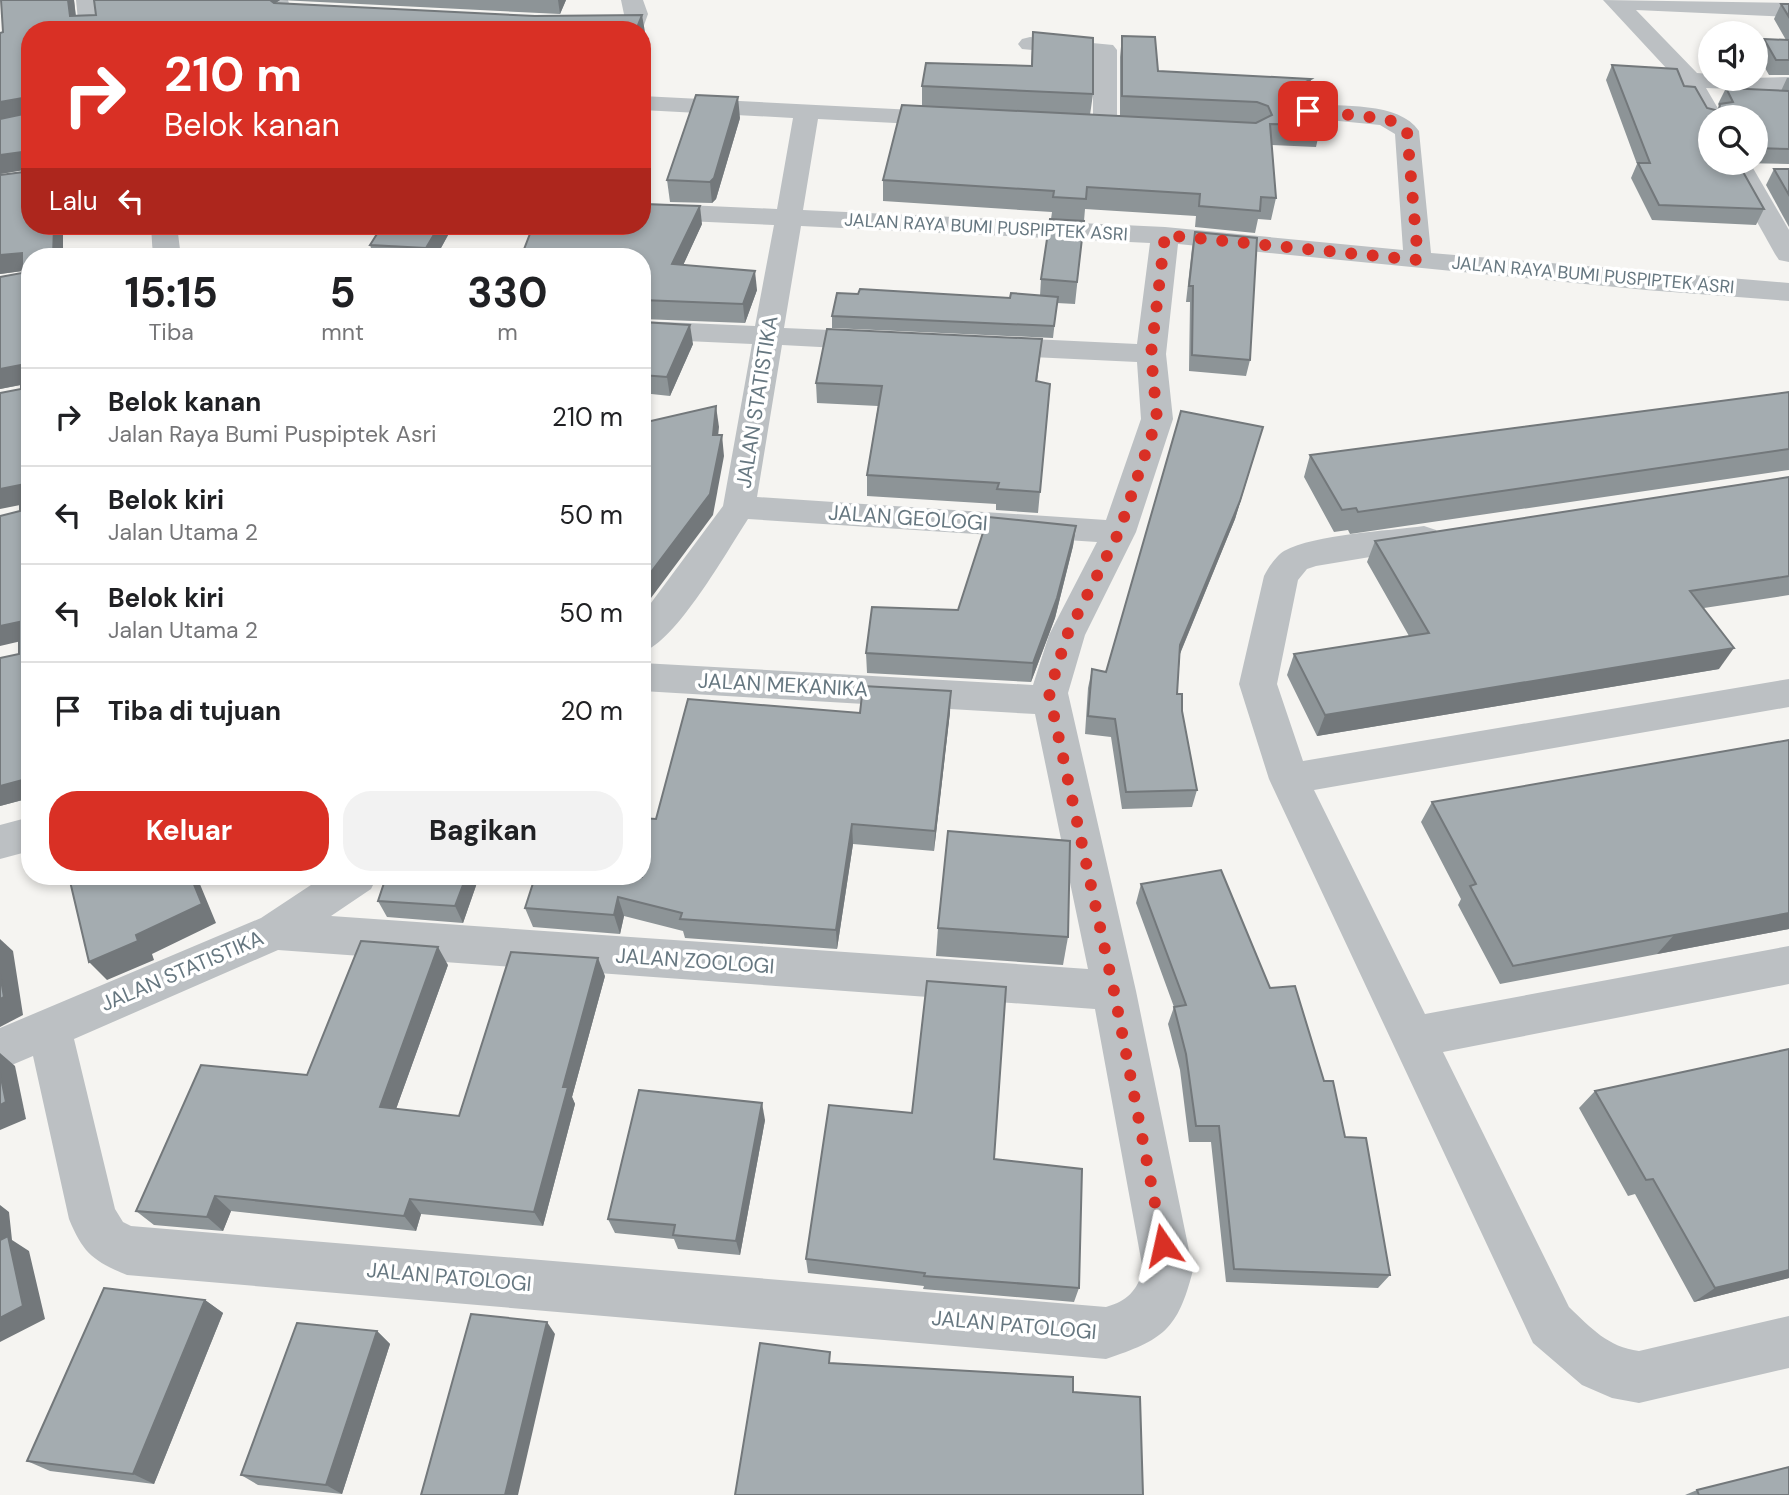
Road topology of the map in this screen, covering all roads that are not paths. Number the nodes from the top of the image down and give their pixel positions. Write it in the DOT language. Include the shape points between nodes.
graph roads {
  1 [pos="86,0"];
  2 [pos="632,0"];
  3 [pos="1616,1"];
  4 [pos="1789,10"];
  5 [pos="307,11"];
  6 [pos="281,13"];
  7 [pos="89,21"];
  8 [pos="635,21"];
  9 [pos="1030,44"];
  10 [pos="1690,80"];
  11 [pos="1789,84"];
  12 [pos="651,103"];
  13 [pos="1705,105"];
  14 [pos="807,111"];
  15 [pos="1308,111"];
  16 [pos="983,120"];
  17 [pos="1078,125"];
  18 [pos="1105,126"];
  19 [pos="1132,128"];
  20 [pos="1768,173"];
  21 [pos="1777,174"];
  22 [pos="1744,175"];
  23 [pos="651,211"];
  24 [pos="787,218"];
  25 [pos="1165,235"];
  26 [pos="1789,254"];
  27 [pos="1418,260"];
  28 [pos="1789,292"];
  29 [pos="651,330"];
  30 [pos="768,336"];
  31 [pos="905,342"];
  32 [pos="960,345"];
  33 [pos="1151,354"];
  34 [pos="739,507"];
  35 [pos="1119,532"];
  36 [pos="1450,534"];
  37 [pos="651,629"];
  38 [pos="651,678"];
  39 [pos="1789,693"];
  40 [pos="1049,700"];
  41 [pos="1289,779"];
  42 [pos="21,836"];
  43 [pos="0,842"];
  44 [pos="343,885"];
  45 [pos="276,931"];
  46 [pos="1789,965"];
  47 [pos="1114,991"];
  48 [pos="49,1029"];
  49 [pos="1413,1037"];
  50 [pos="0,1049"];
  51 [pos="1789,1342"];
  1 -- 7 [label="street"];
  2 -- 8 [label="street"];
  3 -- 4 [label="street"];
  3 -- 10 [label="street"];
  5 -- 6 [label="street"];
  9 -- 18 [label="street" via="1105,50"];
  10 -- 11 [label="street"];
  10 -- 13 [label="street"];
  12 -- 14 [label="street"];
  14 -- 16 [label="street"];
  14 -- 24 [label="street, JALAN STATISTIKA"];
  15 -- 27 [label="street" via="1381,118 1407,131"];
  17 -- 18 [label="street"];
  18 -- 19 [label="street"];
  20 -- 21 [label="street"];
  22 -- 26 [label="street"];
  23 -- 24 [label="street, JALAN RAYA BUMI PUSPIPTEK ASRI"];
  24 -- 25 [label="street, JALAN RAYA BUMI PUSPIPTEK ASRI"];
  24 -- 30 [label="street, JALAN STATISTIKA"];
  25 -- 27 [label="street, JALAN RAYA BUMI PUSPIPTEK ASRI"];
  25 -- 33 [label="street, JALAN PATOLOGI"];
  27 -- 28 [label="street, JALAN RAYA BUMI PUSPIPTEK ASRI"];
  29 -- 30 [label="street"];
  30 -- 31 [label="street"];
  30 -- 34 [label="street, JALAN STATISTIKA"];
  32 -- 33 [label="street"];
  33 -- 35 [label="street, JALAN PATOLOGI" via="1157,419"];
  34 -- 35 [label="street, JALAN GEOLOGI"];
  34 -- 37 [label="street, JALAN STATISTIKA"];
  35 -- 40 [label="street, JALAN PATOLOGI" via="1067,635"];
  36 -- 41 [label="street" via="1314,554 1295,560 1281,576 1258,684"];
  38 -- 40 [label="street, JALAN MEKANIKA"];
  39 -- 41 [label="street"];
  40 -- 47 [label="street, JALAN PATOLOGI"];
  41 -- 49 [label="street"];
  42 -- 43 [label="street"];
  44 -- 45 [label="street, JALAN STATISTIKA"];
  45 -- 47 [label="street, JALAN ZOOLOGI"];
  45 -- 48 [label="street, JALAN STATISTIKA"];
  46 -- 49 [label="street"];
  47 -- 48 [label="street, JALAN PATOLOGI" via="1168,1270 1163,1294 1150,1315 1134,1325 1106,1332 127,1250 106,1239 93,1219"];
  48 -- 50 [label="street, JALAN STATISTIKA"];
  49 -- 51 [label="street" via="1551,1325 1593,1364 1616,1376 1639,1377"];
}
